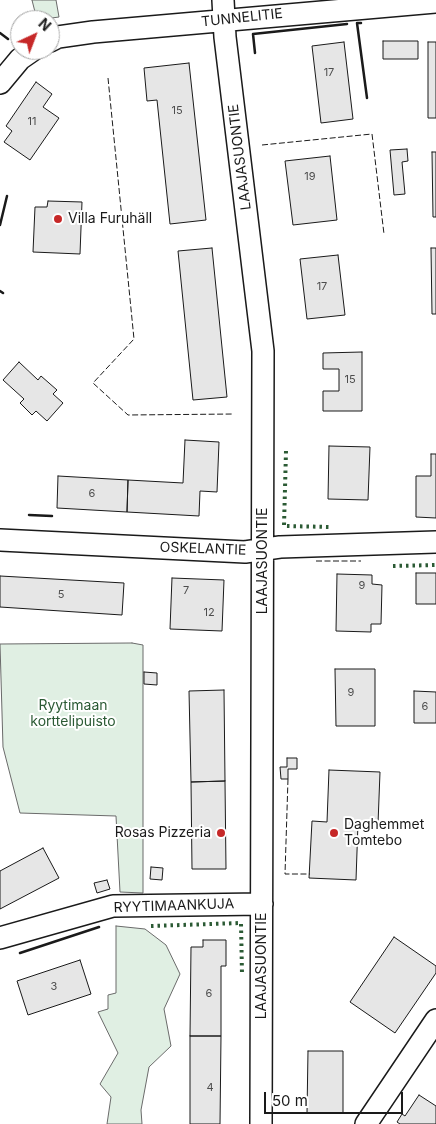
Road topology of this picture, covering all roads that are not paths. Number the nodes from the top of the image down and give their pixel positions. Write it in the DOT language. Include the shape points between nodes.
graph roads {
  1 [pos="436,2"];
  2 [pos="224,10"];
  3 [pos="60,37"];
  4 [pos="19,60"];
  5 [pos="0,83"];
  6 [pos="0,540"];
  7 [pos="436,542"];
  8 [pos="264,548"];
  9 [pos="262,904"];
  10 [pos="0,938"];
  11 [pos="436,1020"];
  12 [pos="261,1124"];
  13 [pos="366,1124"];
  1 -- 2 [label="street, TUNNELITIE"];
  2 -- 3 [label="street, TUNNELITIE"];
  2 -- 8 [label="street, LAAJASUONTIE" via="263,350"];
  4 -- 5 [label="street"];
  6 -- 8 [label="street, OSKELANTIE" via="245,552"];
  7 -- 8 [label="street, OSKELANTIE"];
  8 -- 9 [label="street, LAAJASUONTIE"];
  9 -- 10 [label="street, RYYTIMAANKUJA" via="113,906"];
  9 -- 12 [label="street, LAAJASUONTIE"];
  11 -- 13 [label="street"];
}
